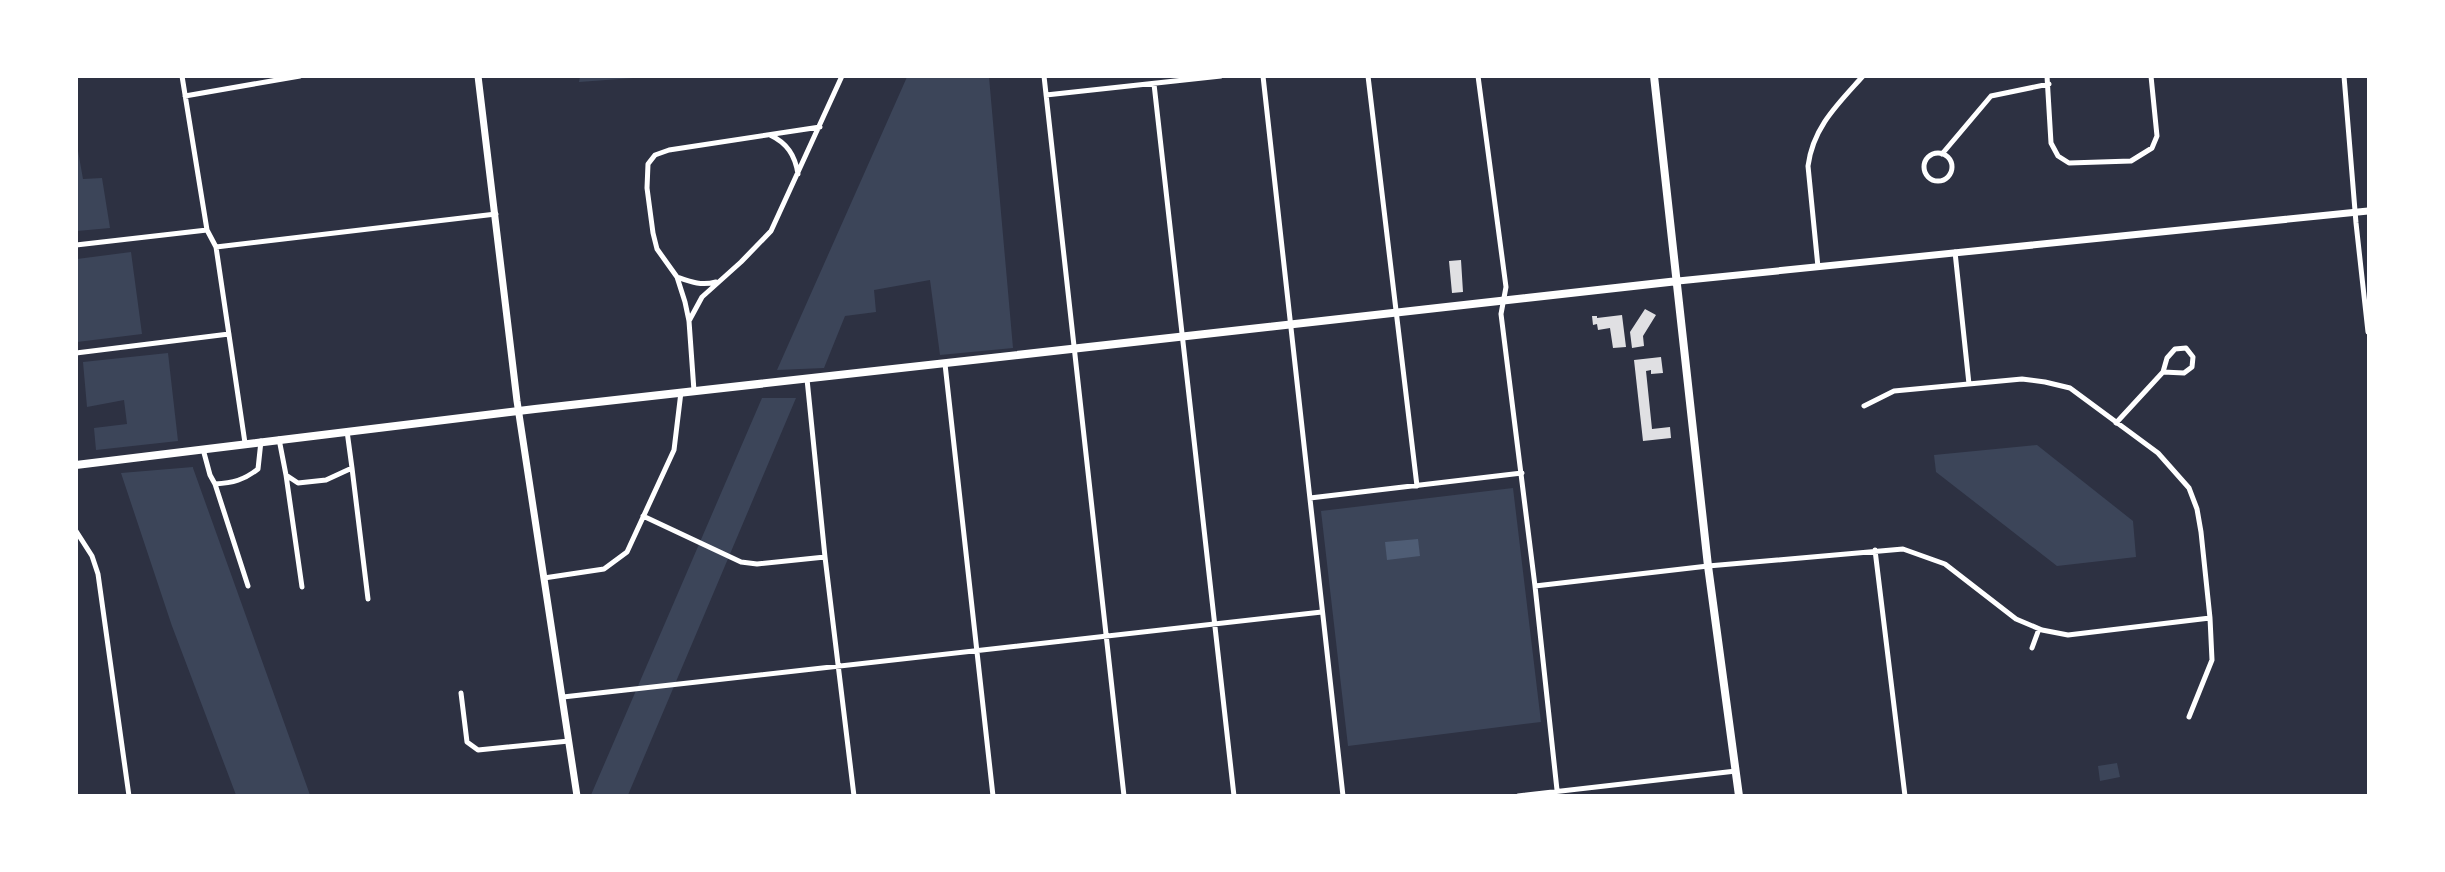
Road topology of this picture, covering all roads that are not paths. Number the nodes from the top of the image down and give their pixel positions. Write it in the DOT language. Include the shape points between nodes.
graph roads {
  1 [pos="182,76"];
  2 [pos="300,76"];
  3 [pos="478,76"];
  4 [pos="843,76"];
  5 [pos="1044,76"];
  6 [pos="1221,76"];
  7 [pos="1263,76"];
  8 [pos="1368,76"];
  9 [pos="1478,76"];
  10 [pos="1654,76"];
  11 [pos="1863,76"];
  12 [pos="2047,76"];
  13 [pos="2151,76"];
  14 [pos="2344,76"];
  15 [pos="1154,84"];
  16 [pos="2049,84"];
  17 [pos="1046,95"];
  18 [pos="185,96"];
  19 [pos="820,127"];
  20 [pos="768,135"];
  21 [pos="1942,154"];
  22 [pos="798,176"];
  23 [pos="2368,211"];
  24 [pos="2356,212"];
  25 [pos="496,214"];
  26 [pos="207,230"];
  27 [pos="76,245"];
  28 [pos="216,247"];
  29 [pos="1955,251"];
  30 [pos="1818,267"];
  31 [pos="677,277"];
  32 [pos="717,281"];
  33 [pos="1678,281"];
  34 [pos="1503,302"];
  35 [pos="1398,314"];
  36 [pos="689,321"];
  37 [pos="1289,326"];
  38 [pos="2368,332"];
  39 [pos="229,334"];
  40 [pos="1182,338"];
  41 [pos="1073,349"];
  42 [pos="76,353"];
  43 [pos="945,364"];
  44 [pos="2163,372"];
  45 [pos="807,379"];
  46 [pos="1969,384"];
  47 [pos="694,391"];
  48 [pos="681,392"];
  49 [pos="1864,406"];
  50 [pos="519,411"];
  51 [pos="2116,423"];
  52 [pos="347,431"];
  53 [pos="279,439"];
  54 [pos="261,441"];
  55 [pos="245,443"];
  56 [pos="202,449"];
  57 [pos="76,465"];
  58 [pos="352,468"];
  59 [pos="1522,473"];
  60 [pos="286,475"];
  61 [pos="215,483"];
  62 [pos="1417,486"];
  63 [pos="1310,498"];
  64 [pos="643,516"];
  65 [pos="76,531"];
  66 [pos="1875,550"];
  67 [pos="825,557"];
  68 [pos="1708,566"];
  69 [pos="544,578"];
  70 [pos="248,586"];
  71 [pos="1535,586"];
  72 [pos="302,587"];
  73 [pos="368,599"];
  74 [pos="1322,612"];
  75 [pos="2211,618"];
  76 [pos="1215,625"];
  77 [pos="2039,629"];
  78 [pos="1105,636"];
  79 [pos="2032,648"];
  80 [pos="977,651"];
  81 [pos="838,666"];
  82 [pos="461,693"];
  83 [pos="563,697"];
  84 [pos="2189,717"];
  85 [pos="569,741"];
  86 [pos="1736,771"];
  87 [pos="1557,790"];
  88 [pos="129,795"];
  89 [pos="577,795"];
  90 [pos="854,795"];
  91 [pos="993,795"];
  92 [pos="1124,795"];
  93 [pos="1234,795"];
  94 [pos="1343,795"];
  95 [pos="1518,795"];
  96 [pos="1739,795"];
  97 [pos="1905,795"];
  1 -- 18 [label="street"];
  2 -- 18 [label="street"];
  3 -- 25 [label="street"];
  4 -- 19 [label="street"];
  5 -- 17 [label="street"];
  6 -- 15 [label="street"];
  7 -- 37 [label="street"];
  8 -- 35 [label="street"];
  9 -- 34 [label="street" via="1506,287"];
  10 -- 33 [label="main road"];
  11 -- 30 [label="street" via="1819,128 1810,152"];
  12 -- 16 [label="street"];
  13 -- 16 [label="street" via="2157,136 2152,148 2131,160 2068,163 2058,156 2051,143"];
  14 -- 24 [label="street"];
  15 -- 17 [label="street"];
  15 -- 40 [label="street"];
  16 -- 21 [label="street" via="1992,96"];
  17 -- 41 [label="street"];
  18 -- 26 [label="street"];
  19 -- 20 [label="street"];
  19 -- 22 [label="street"];
  20 -- 22 [label="street" via="789,149"];
  20 -- 31 [label="street" via="669,150 655,155 648,164 647,188 657,249"];
  21 -- 21 [label="street" via="1930,156 1925,164 1928,176 1935,181 1948,177 1952,169 1950,160"];
  22 -- 32 [label="street" via="771,231"];
  23 -- 24 [label="street"];
  24 -- 29 [label="street"];
  24 -- 38 [label="street"];
  25 -- 28 [label="street"];
  25 -- 50 [label="street"];
  26 -- 27 [label="street"];
  26 -- 28 [label="street"];
  28 -- 39 [label="street"];
  29 -- 30 [label="street"];
  29 -- 46 [label="street"];
  30 -- 33 [label="street"];
  31 -- 32 [label="street" via="705,285"];
  31 -- 36 [label="street"];
  32 -- 36 [label="street" via="702,297"];
  33 -- 34 [label="main road"];
  33 -- 68 [label="main road"];
  34 -- 35 [label="main road"];
  34 -- 59 [label="street" via="1501,314"];
  35 -- 37 [label="main road"];
  35 -- 62 [label="street"];
  36 -- 47 [label="street"];
  37 -- 40 [label="main road"];
  37 -- 63 [label="street"];
  39 -- 42 [label="street"];
  39 -- 55 [label="street"];
  40 -- 41 [label="main road"];
  40 -- 76 [label="street"];
  41 -- 43 [label="main road"];
  41 -- 78 [label="street"];
  43 -- 45 [label="main road"];
  43 -- 80 [label="street"];
  44 -- 44 [label="street" via="2184,373 2192,367 2193,357 2186,348 2175,349"];
  44 -- 51 [label="street"];
  45 -- 47 [label="main road"];
  45 -- 67 [label="street"];
  46 -- 49 [label="street" via="1894,390"];
  46 -- 51 [label="street" via="2022,379 2070,388"];
  47 -- 48 [label="main road"];
  48 -- 50 [label="main road"];
  48 -- 64 [label="street" via="674,450"];
  50 -- 52 [label="main road"];
  50 -- 69 [label="street"];
  51 -- 75 [label="street" via="2158,453 2189,488 2201,531"];
  52 -- 53 [label="main road"];
  52 -- 58 [label="street"];
  53 -- 54 [label="main road"];
  53 -- 60 [label="street"];
  54 -- 55 [label="main road"];
  54 -- 61 [label="street" via="258,469 241,481"];
  55 -- 56 [label="main road"];
  56 -- 57 [label="main road"];
  56 -- 61 [label="street"];
  58 -- 60 [label="street" via="326,480 298,483"];
  58 -- 73 [label="street"];
  59 -- 62 [label="street"];
  59 -- 71 [label="street"];
  60 -- 72 [label="street"];
  61 -- 70 [label="street"];
  62 -- 63 [label="street"];
  63 -- 74 [label="street"];
  64 -- 67 [label="street" via="741,562"];
  64 -- 69 [label="street" via="627,552 604,569"];
  65 -- 88 [label="street" via="98,574"];
  66 -- 68 [label="street"];
  66 -- 77 [label="street" via="1903,549 1946,564 2016,619"];
  66 -- 97 [label="street"];
  67 -- 81 [label="street"];
  68 -- 71 [label="street"];
  68 -- 86 [label="main road"];
  69 -- 83 [label="street"];
  71 -- 87 [label="street"];
  74 -- 76 [label="street"];
  74 -- 94 [label="street"];
  75 -- 77 [label="street" via="2068,635"];
  75 -- 84 [label="street" via="2212,660"];
  76 -- 78 [label="street"];
  76 -- 93 [label="street"];
  77 -- 79 [label="street"];
  78 -- 80 [label="street"];
  78 -- 92 [label="street"];
  80 -- 81 [label="street"];
  80 -- 91 [label="street"];
  81 -- 83 [label="street"];
  81 -- 90 [label="street"];
  82 -- 85 [label="street" via="467,742 478,750"];
  83 -- 85 [label="street"];
  85 -- 89 [label="street"];
  86 -- 87 [label="street"];
  86 -- 96 [label="main road"];
  87 -- 95 [label="street"];
}
